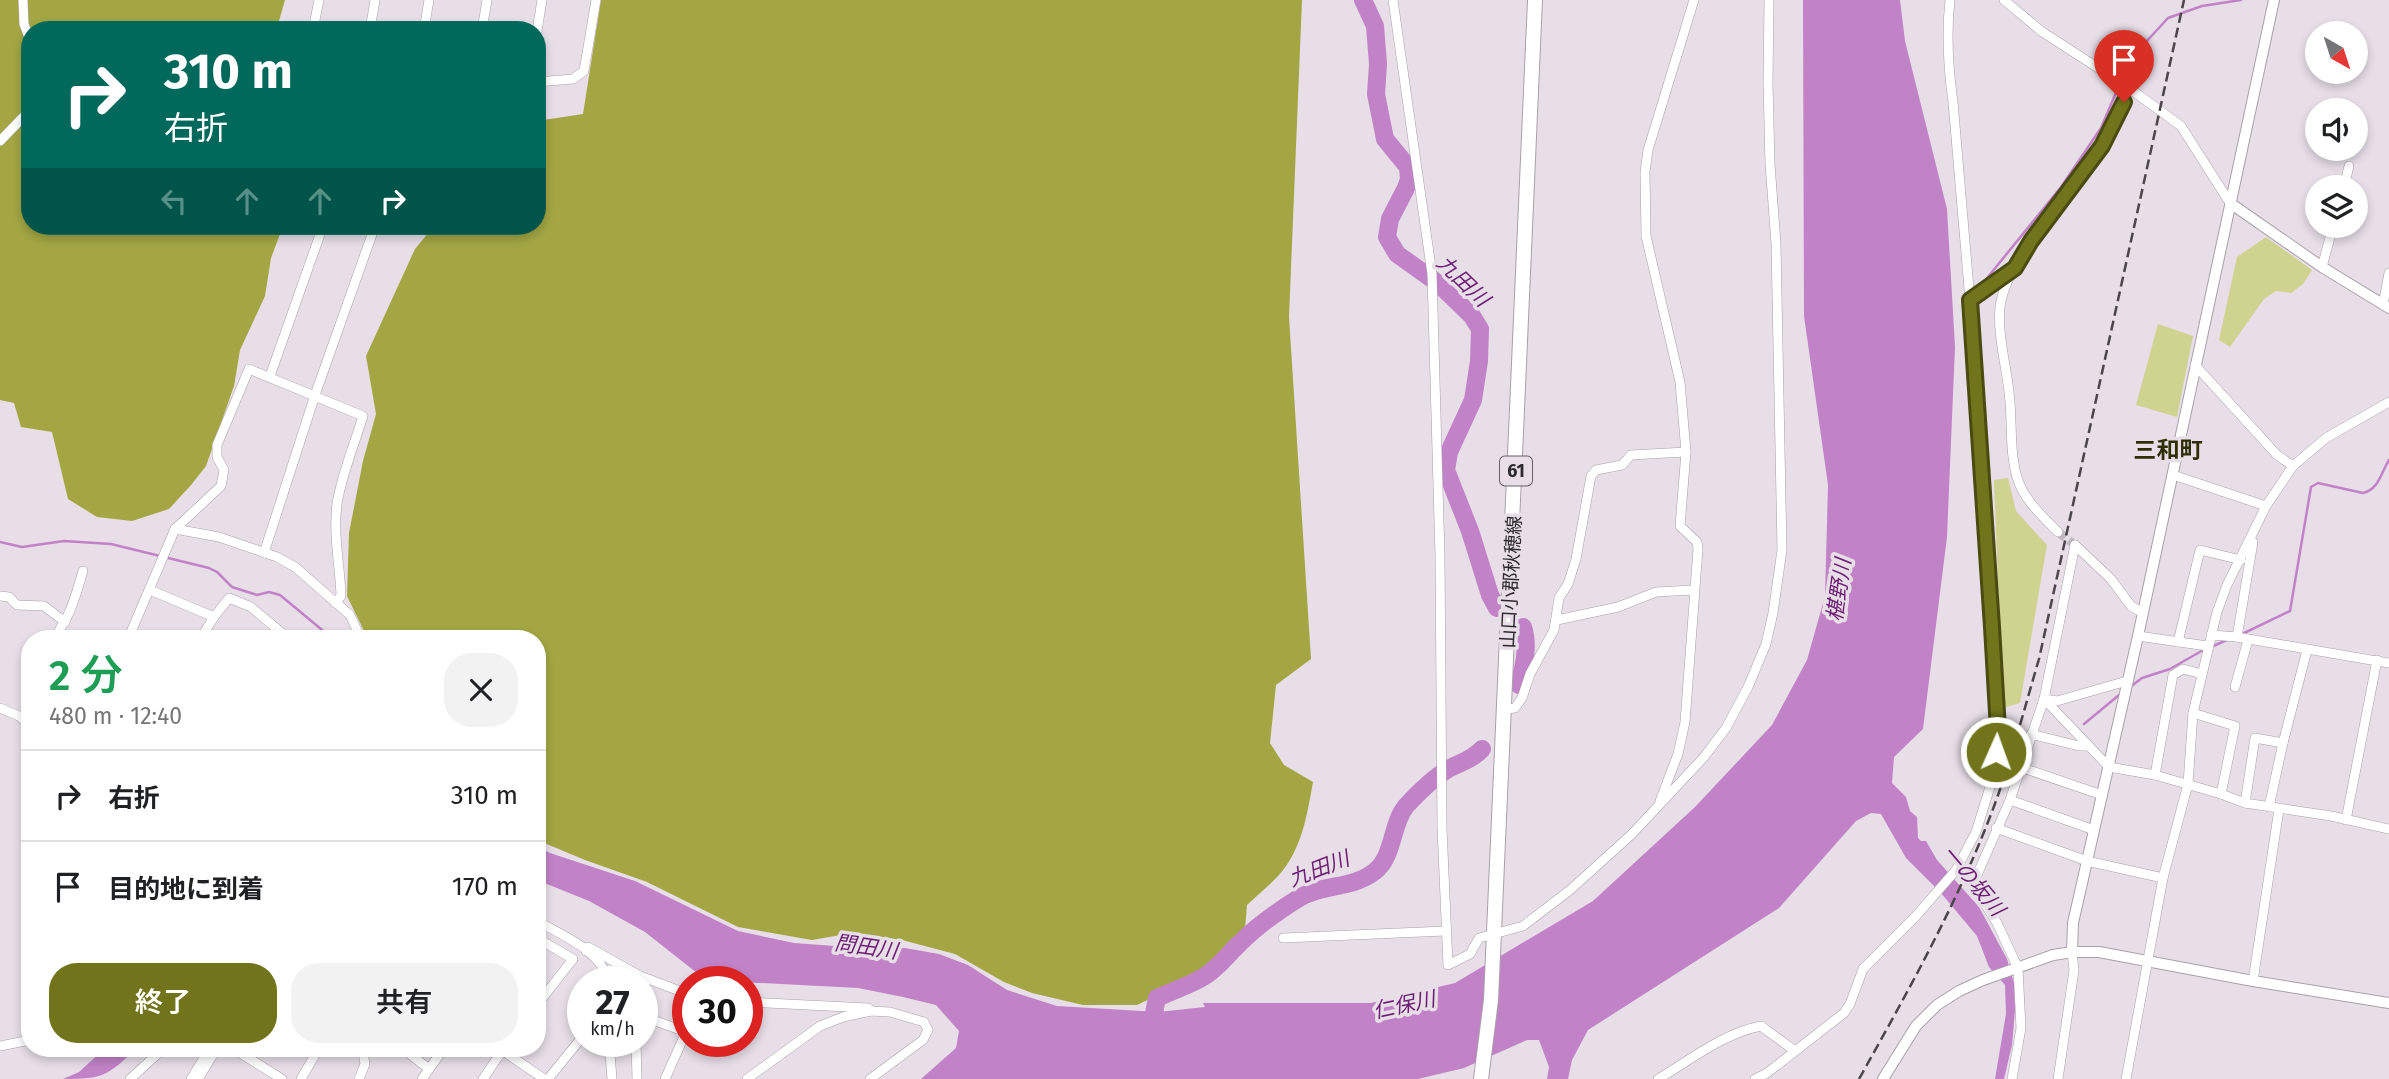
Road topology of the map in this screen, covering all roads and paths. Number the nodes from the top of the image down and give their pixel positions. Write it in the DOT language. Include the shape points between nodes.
graph roads {
  1 [pos="23,0"];
  2 [pos="319,0"];
  3 [pos="375,0"];
  4 [pos="429,0"];
  5 [pos="487,0"];
  6 [pos="542,0"];
  7 [pos="596,0"];
  8 [pos="1394,0"];
  9 [pos="1535,0"];
  10 [pos="1694,0"];
  11 [pos="1769,0"];
  12 [pos="1950,0"];
  13 [pos="2004,0"];
  14 [pos="2274,0"];
  15 [pos="24,21"];
  16 [pos="315,21"];
  17 [pos="372,21"];
  18 [pos="426,21"];
  19 [pos="484,21"];
  20 [pos="538,21"];
  21 [pos="546,81"];
  22 [pos="2129,88"];
  23 [pos="21,119"];
  24 [pos="0,141"];
  25 [pos="2350,166"];
  26 [pos="2347,175"];
  27 [pos="2230,203"];
  28 [pos="320,235"];
  29 [pos="372,235"];
  30 [pos="2330,238"];
  31 [pos="2322,267"];
  32 [pos="2015,268"];
  33 [pos="2389,273"];
  34 [pos="1970,300"];
  35 [pos="2386,306"];
  36 [pos="2195,365"];
  37 [pos="270,376"];
  38 [pos="315,395"];
  39 [pos="2389,402"];
  40 [pos="1686,452"];
  41 [pos="2293,466"];
  42 [pos="2173,475"];
  43 [pos="2266,506"];
  44 [pos="2255,528"];
  45 [pos="175,529"];
  46 [pos="2058,532"];
  47 [pos="264,554"];
  48 [pos="2241,560"];
  49 [pos="83,570"];
  50 [pos="150,590"];
  51 [pos="1693,590"];
  52 [pos="0,596"];
  53 [pos="335,603"];
  54 [pos="2143,613"];
  55 [pos="215,617"];
  56 [pos="1557,620"];
  57 [pos="65,622"];
  58 [pos="58,630"];
  59 [pos="132,630"];
  60 [pos="208,630"];
  61 [pos="278,630"];
  62 [pos="357,630"];
  63 [pos="2211,635"];
  64 [pos="2138,636"];
  65 [pos="2237,637"];
  66 [pos="2248,640"];
  67 [pos="2178,642"];
  68 [pos="2207,646"];
  69 [pos="2307,650"];
  70 [pos="2377,660"];
  71 [pos="2389,663"];
  72 [pos="2202,674"];
  73 [pos="2127,681"];
  74 [pos="2235,687"];
  75 [pos="2044,699"];
  76 [pos="0,708"];
  77 [pos="1505,709"];
  78 [pos="2193,713"];
  79 [pos="21,718"];
  80 [pos="2031,734"];
  81 [pos="2283,743"];
  82 [pos="2088,746"];
  83 [pos="2021,767"];
  84 [pos="2109,767"];
  85 [pos="2155,775"];
  86 [pos="2188,784"];
  87 [pos="2221,794"];
  88 [pos="2102,795"];
  89 [pos="2010,800"];
  90 [pos="2245,803"];
  91 [pos="1658,806"];
  92 [pos="2274,808"];
  93 [pos="2346,820"];
  94 [pos="1996,828"];
  95 [pos="2389,828"];
  96 [pos="2094,830"];
  97 [pos="2087,861"];
  98 [pos="1958,868"];
  99 [pos="1976,875"];
  100 [pos="2163,878"];
  101 [pos="546,927"];
  102 [pos="1446,931"];
  103 [pos="1283,938"];
  104 [pos="1494,938"];
  105 [pos="546,943"];
  106 [pos="586,951"];
  107 [pos="2072,952"];
  108 [pos="2148,961"];
  109 [pos="602,966"];
  110 [pos="2017,969"];
  111 [pos="2253,981"];
  112 [pos="672,988"];
  113 [pos="546,994"];
  114 [pos="763,1003"];
  115 [pos="2389,1003"];
  116 [pos="871,1011"];
  117 [pos="658,1022"];
  118 [pos="21,1042"];
  119 [pos="0,1046"];
  120 [pos="1795,1051"];
  121 [pos="567,1055"];
  122 [pos="154,1057"];
  123 [pos="204,1057"];
  124 [pos="212,1057"];
  125 [pos="247,1057"];
  126 [pos="314,1057"];
  127 [pos="364,1057"];
  128 [pos="414,1057"];
  129 [pos="438,1057"];
  130 [pos="497,1057"];
  131 [pos="510,1057"];
  132 [pos="610,1057"];
  133 [pos="636,1057"];
  134 [pos="429,1069"];
  135 [pos="528,1074"];
  136 [pos="130,1079"];
  137 [pos="191,1079"];
  138 [pos="198,1079"];
  139 [pos="282,1079"];
  140 [pos="301,1079"];
  141 [pos="359,1079"];
  142 [pos="422,1079"];
  143 [pos="483,1079"];
  144 [pos="546,1079"];
  145 [pos="612,1079"];
  146 [pos="637,1079"];
  147 [pos="665,1079"];
  148 [pos="747,1079"];
  149 [pos="870,1079"];
  150 [pos="1481,1079"];
  151 [pos="1658,1079"];
  152 [pos="1755,1079"];
  153 [pos="1883,1079"];
  154 [pos="2012,1079"];
  155 [pos="2058,1079"];
  156 [pos="2126,1079"];
  1 -- 15 [label="street"];
  2 -- 16 [label="street"];
  3 -- 17 [label="street"];
  4 -- 18 [label="street"];
  5 -- 19 [label="street"];
  6 -- 20 [label="street"];
  7 -- 21 [label="street" via="584,71 573,79"];
  8 -- 102 [label="street" via="1432,274"];
  9 -- 77 [label="main road, 山口小郡秋穂線 / 61"];
  10 -- 40 [label="street" via="1645,172 1646,236 1680,383"];
  11 -- 91 [label="street" via="1782,550 1766,644 1748,687 1726,728"];
  12 -- 34 [label="street" via="1947,63"];
  13 -- 22 [label="street" via="2040,31"];
  14 -- 27 [label="street"];
  22 -- 27 [label="street" via="2181,126"];
  22 -- 32 [label="street" via="2110,134"];
  23 -- 24 [label="street"];
  25 -- 26 [label="street"];
  27 -- 31 [label="street"];
  27 -- 36 [label="street"];
  28 -- 37 [label="street"];
  29 -- 38 [label="street"];
  30 -- 31 [label="street"];
  31 -- 35 [label="street"];
  32 -- 34 [label="street"];
  32 -- 46 [label="street" via="2000,307 2016,476 2030,502"];
  33 -- 35 [label="street"];
  34 -- 98 [label="street" via="1998,730 1994,774 1976,832"];
  36 -- 41 [label="street" via="2277,455"];
  36 -- 42 [label="street"];
  37 -- 38 [label="street"];
  37 -- 45 [label="street" via="249,369 217,445 216,457 224,470 221,486"];
  38 -- 47 [label="street"];
  38 -- 53 [label="street" via="363,416 345,465 337,506 341,596"];
  39 -- 41 [label="street" via="2326,438"];
  40 -- 51 [label="street" via="1681,526 1697,542"];
  40 -- 56 [label="street" via="1631,456 1622,465 1596,470 1591,476 1576,559 1559,598"];
  41 -- 43 [label="street"];
  42 -- 43 [label="street"];
  42 -- 54 [label="street"];
  43 -- 44 [label="street"];
  44 -- 48 [label="street"];
  44 -- 65 [label="street"];
  45 -- 47 [label="street" via="219,537"];
  45 -- 50 [label="street"];
  47 -- 53 [label="street" via="295,567"];
  48 -- 63 [label="street"];
  48 -- 67 [label="street" via="2200,550"];
  49 -- 57 [label="street"];
  50 -- 55 [label="street"];
  50 -- 59 [label="street"];
  51 -- 56 [label="street" via="1656,592 1618,607"];
  51 -- 91 [label="street" via="1685,722"];
  52 -- 57 [label="street" via="9,597 17,606 44,606"];
  53 -- 62 [label="street" via="350,615"];
  54 -- 64 [label="street"];
  54 -- 75 [label="street" via="2131,606 2111,579 2075,545"];
  55 -- 60 [label="street"];
  55 -- 61 [label="street" via="229,598 251,607"];
  56 -- 77 [label="street" via="1522,698 1515,708"];
  57 -- 58 [label="street"];
  63 -- 65 [label="street"];
  63 -- 68 [label="street"];
  64 -- 67 [label="street"];
  64 -- 73 [label="street"];
  65 -- 66 [label="street"];
  66 -- 69 [label="street"];
  66 -- 74 [label="street"];
  67 -- 68 [label="street"];
  68 -- 72 [label="street"];
  69 -- 70 [label="street"];
  69 -- 81 [label="street"];
  70 -- 71 [label="street"];
  70 -- 93 [label="street"];
  72 -- 78 [label="street"];
  72 -- 85 [label="street" via="2183,669 2173,675"];
  73 -- 75 [label="street" via="2057,701"];
  73 -- 84 [label="street"];
  75 -- 80 [label="street"];
  75 -- 82 [label="street"];
  76 -- 79 [label="street"];
  77 -- 104 [label="main road, 山口小郡秋穂線 / 61"];
  78 -- 86 [label="street"];
  78 -- 87 [label="street" via="2235,726"];
  80 -- 82 [label="street"];
  80 -- 83 [label="street"];
  81 -- 90 [label="street" via="2255,738"];
  81 -- 92 [label="street"];
  82 -- 84 [label="street"];
  83 -- 88 [label="street"];
  83 -- 89 [label="street"];
  84 -- 85 [label="street"];
  84 -- 88 [label="street"];
  85 -- 86 [label="street"];
  86 -- 87 [label="street"];
  86 -- 100 [label="street"];
  87 -- 90 [label="street"];
  88 -- 96 [label="street"];
  89 -- 94 [label="street"];
  89 -- 96 [label="street"];
  90 -- 92 [label="street"];
  91 -- 104 [label="street" via="1551,905 1523,926"];
  92 -- 93 [label="street"];
  92 -- 111 [label="street"];
  93 -- 95 [label="street"];
  94 -- 97 [label="street"];
  94 -- 99 [label="street"];
  96 -- 97 [label="street"];
  97 -- 100 [label="street"];
  97 -- 107 [label="street" via="2073,923"];
  98 -- 99 [label="street"];
  98 -- 120 [label="street" via="1863,968 1844,1013"];
  99 -- 110 [label="street" via="1978,891"];
  100 -- 108 [label="street"];
  101 -- 106 [label="street"];
  102 -- 103 [label="street"];
  102 -- 104 [label="street" via="1448,965 1470,954 1479,939"];
  104 -- 150 [label="main road, 山口小郡秋穂線 / 61"];
  105 -- 113 [label="street" via="573,959"];
  106 -- 109 [label="street"];
  106 -- 112 [label="street" via="588,947"];
  107 -- 108 [label="street"];
  107 -- 110 [label="street"];
  107 -- 155 [label="street" via="2074,970"];
  108 -- 111 [label="street"];
  108 -- 156 [label="street"];
  110 -- 153 [label="street" via="1959,991 1937,1005 1916,1026"];
  110 -- 154 [label="street" via="2021,1028"];
  111 -- 115 [label="street"];
  114 -- 116 [label="street"];
  116 -- 148 [label="street" via="820,1026"];
  116 -- 149 [label="street" via="923,1022 928,1030 923,1040"];
  117 -- 147 [label="street" via="686,1032"];
  118 -- 119 [label="street"];
  120 -- 151 [label="street" via="1761,1026 1751,1028"];
  120 -- 152 [label="street"];
  121 -- 144 [label="street"];
  122 -- 136 [label="street"];
  123 -- 137 [label="street"];
  124 -- 138 [label="street"];
  125 -- 139 [label="street"];
  126 -- 140 [label="street"];
  127 -- 141 [label="street"];
  128 -- 134 [label="street"];
  129 -- 134 [label="street"];
  130 -- 143 [label="street"];
  131 -- 135 [label="street"];
  132 -- 145 [label="street"];
  133 -- 146 [label="street"];
  134 -- 142 [label="street"];
  135 -- 144 [label="street"];
}
